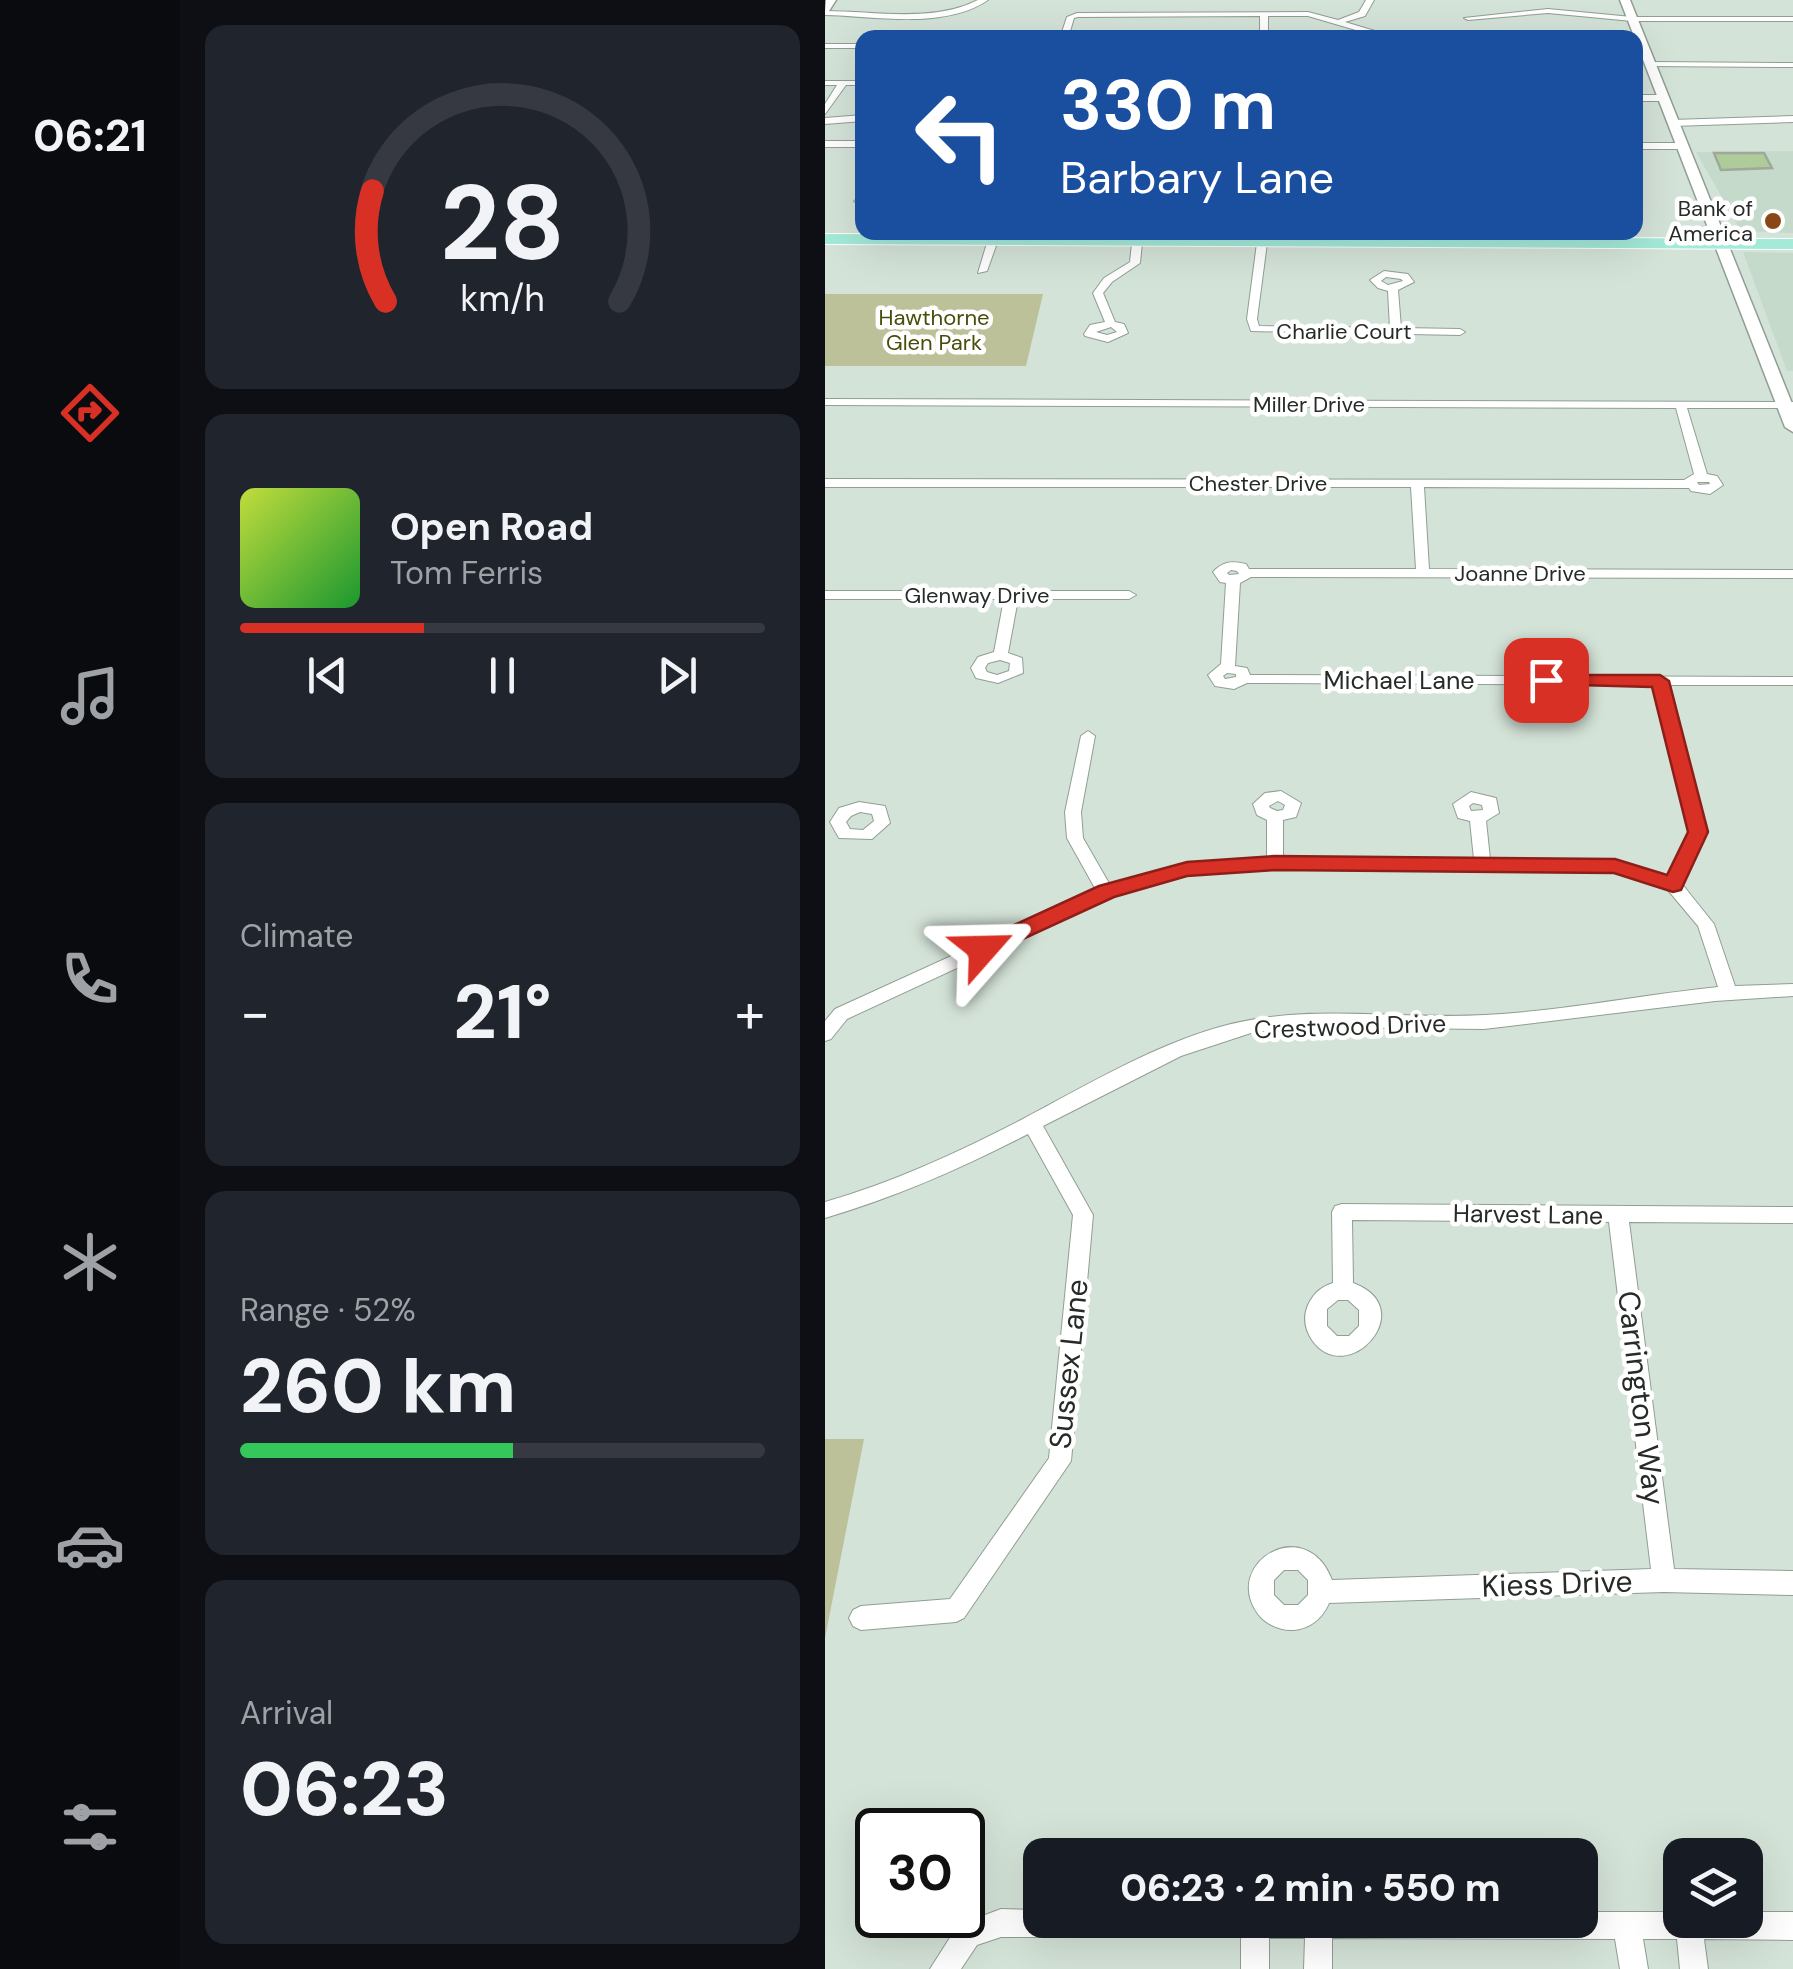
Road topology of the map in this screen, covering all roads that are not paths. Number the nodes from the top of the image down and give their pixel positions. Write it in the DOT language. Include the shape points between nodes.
graph roads {
  1 [pos="831,0"];
  2 [pos="984,0"];
  3 [pos="1145,0"];
  4 [pos="1370,0"];
  5 [pos="1625,0"];
  6 [pos="825,11"];
  7 [pos="1142,13"];
  8 [pos="1264,13"];
  9 [pos="1469,18"];
  10 [pos="1632,19"];
  11 [pos="1793,19"];
  12 [pos="1340,21"];
  13 [pos="1067,30"];
  14 [pos="1264,30"];
  15 [pos="1369,30"];
  16 [pos="1635,30"];
  17 [pos="825,46"];
  18 [pos="855,46"];
  19 [pos="1643,50"];
  20 [pos="1650,64"];
  21 [pos="1793,65"];
  22 [pos="825,82"];
  23 [pos="843,82"];
  24 [pos="855,82"];
  25 [pos="1643,98"];
  26 [pos="1663,98"];
  27 [pos="827,116"];
  28 [pos="855,118"];
  29 [pos="1793,119"];
  30 [pos="1672,123"];
  31 [pos="825,144"];
  32 [pos="855,144"];
  33 [pos="1643,146"];
  34 [pos="1681,146"];
  35 [pos="825,242"];
  36 [pos="992,242"];
  37 [pos="1137,243"];
  38 [pos="1262,243"];
  39 [pos="1719,244"];
  40 [pos="1793,244"];
  41 [pos="982,270"];
  42 [pos="1393,288"];
  43 [pos="1111,324"];
  44 [pos="1396,331"];
  45 [pos="1460,332"];
  46 [pos="825,402"];
  47 [pos="1680,403"];
  48 [pos="1789,405"];
  49 [pos="1793,427"];
  50 [pos="825,483"];
  51 [pos="1417,483"];
  52 [pos="1423,572"];
  53 [pos="1793,574"];
  54 [pos="1013,594"];
  55 [pos="825,595"];
  56 [pos="1129,595"];
  57 [pos="1001,655"];
  58 [pos="1244,680"];
  59 [pos="1660,681"];
  60 [pos="1793,681"];
  61 [pos="1088,736"];
  62 [pos="1275,817"];
  63 [pos="1478,818"];
  64 [pos="1481,862"];
  65 [pos="1275,863"];
  66 [pos="1673,885"];
  67 [pos="1106,892"];
  68 [pos="1728,990"];
  69 [pos="1793,990"];
  70 [pos="833,1011"];
  71 [pos="825,1034"];
  72 [pos="1033,1125"];
  73 [pos="825,1210"];
  74 [pos="1793,1214"];
  75 [pos="1617,1215"];
  76 [pos="1343,1292"];
  77 [pos="1665,1580"];
  78 [pos="1793,1583"];
  79 [pos="1321,1592"];
  80 [pos="861,1618"];
  81 [pos="1023,1922"];
  82 [pos="1663,1925"];
  83 [pos="1598,1926"];
  84 [pos="1627,1926"];
  85 [pos="1763,1926"];
  86 [pos="1793,1926"];
  87 [pos="1255,1938"];
  88 [pos="1319,1938"];
  89 [pos="1690,1938"];
  90 [pos="944,1969"];
  91 [pos="1255,1969"];
  92 [pos="1318,1969"];
  93 [pos="1634,1969"];
  94 [pos="1694,1969"];
  1 -- 6 [label="main road"];
  2 -- 6 [label="street" via="963,10"];
  3 -- 7 [label="street"];
  4 -- 12 [label="street" via="1362,14"];
  5 -- 10 [label="main road"];
  7 -- 8 [label="street"];
  7 -- 13 [label="street" via="1077,15"];
  8 -- 12 [label="street"];
  8 -- 14 [label="street"];
  9 -- 10 [label="street" via="1548,11"];
  10 -- 11 [label="street"];
  10 -- 16 [label="main road"];
  12 -- 15 [label="street"];
  17 -- 18 [label="street"];
  19 -- 20 [label="main road"];
  20 -- 21 [label="street"];
  20 -- 26 [label="main road"];
  22 -- 23 [label="street"];
  23 -- 24 [label="street"];
  23 -- 27 [label="street"];
  25 -- 26 [label="street"];
  26 -- 30 [label="main road"];
  27 -- 28 [label="street"];
  29 -- 30 [label="street"];
  30 -- 34 [label="main road"];
  31 -- 32 [label="street"];
  33 -- 34 [label="street"];
  34 -- 39 [label="main road"];
  35 -- 36 [label="main road"];
  36 -- 37 [label="main road"];
  36 -- 41 [label="street"];
  37 -- 38 [label="main road"];
  37 -- 43 [label="street" via="1135,263 1099,293"];
  38 -- 39 [label="main road"];
  38 -- 44 [label="street, Charlie Court" via="1255,329"];
  39 -- 40 [label="main road"];
  39 -- 48 [label="main road"];
  42 -- 44 [label="street"];
  44 -- 45 [label="street, Charlie Court"];
  46 -- 47 [label="street, Miller Drive"];
  47 -- 48 [label="street, Miller Drive"];
  47 -- 51 [label="street, Chester Drive" via="1696,480"];
  48 -- 49 [label="main road"];
  50 -- 51 [label="street, Chester Drive"];
  51 -- 52 [label="street"];
  52 -- 53 [label="street, Joanne Drive"];
  52 -- 58 [label="street, Joanne Drive" via="1247,572 1233,580 1228,668 1242,671"];
  54 -- 55 [label="street, Glenway Drive"];
  54 -- 56 [label="street, Glenway Drive"];
  54 -- 57 [label="street"];
  58 -- 59 [label="street, Michael Lane"];
  59 -- 60 [label="street, Michael Lane"];
  59 -- 66 [label="street" via="1698,832"];
  61 -- 67 [label="street" via="1073,812 1075,838"];
  62 -- 65 [label="street"];
  63 -- 64 [label="street"];
  64 -- 65 [label="street"];
  64 -- 66 [label="street" via="1615,866"];
  65 -- 67 [label="street" via="1187,869"];
  66 -- 68 [label="street" via="1706,924"];
  67 -- 70 [label="street"];
  68 -- 69 [label="street, Crestwood Drive"];
  68 -- 72 [label="street, Crestwood Drive" via="1598,1012 1481,1022 1291,1023 1229,1031 1131,1071"];
  70 -- 71 [label="street"];
  72 -- 73 [label="street, Crestwood Drive" via="921,1180"];
  72 -- 80 [label="street, Sussex Lane" via="1083,1215 1059,1462 955,1610"];
  74 -- 75 [label="street, Harvest Lane"];
  75 -- 76 [label="street, Harvest Lane" via="1343,1212"];
  75 -- 77 [label="street, Carrington Way"];
  77 -- 78 [label="street, Kiess Drive"];
  77 -- 79 [label="street, Kiess Drive"];
  81 -- 90 [label="street" via="1001,1922 968,1935"];
  82 -- 84 [label="street"];
  83 -- 84 [label="street"];
  84 -- 93 [label="street"];
  85 -- 86 [label="street"];
  87 -- 91 [label="street"];
  88 -- 92 [label="street"];
  89 -- 94 [label="street"];
}
